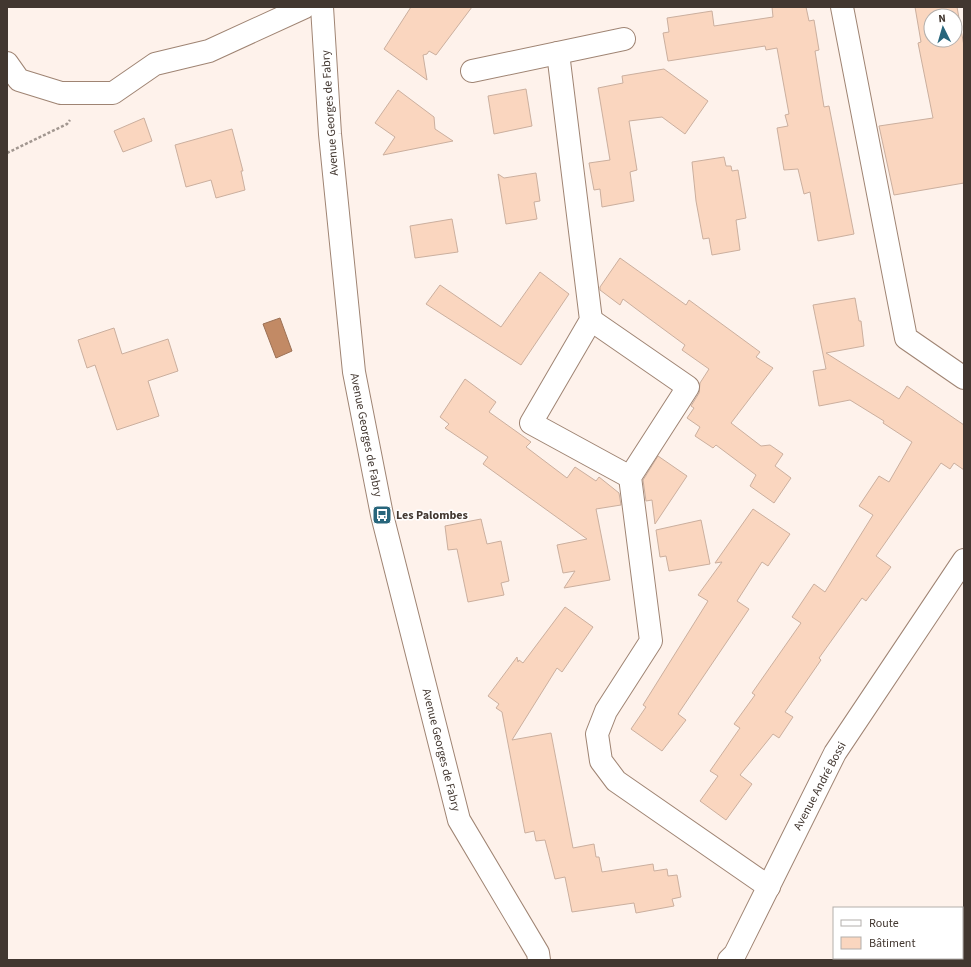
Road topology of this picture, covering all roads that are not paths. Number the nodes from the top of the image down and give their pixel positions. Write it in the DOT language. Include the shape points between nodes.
graph roads {
  1 [pos="305,7"];
  2 [pos="322,7"];
  3 [pos="842,7"];
  4 [pos="624,39"];
  5 [pos="558,53"];
  6 [pos="7,63"];
  7 [pos="472,71"];
  8 [pos="591,320"];
  9 [pos="964,378"];
  10 [pos="630,477"];
  11 [pos="964,560"];
  12 [pos="770,886"];
  13 [pos="542,958"];
  14 [pos="729,960"];
  1 -- 6 [label="street" via="209,51 155,64 113,93 61,93 19,80"];
  2 -- 13 [label="street, Avenue Georges de Fabry" via="330,134 354,372 382,515 459,820"];
  3 -- 9 [label="street" via="906,338"];
  4 -- 5 [label="street"];
  5 -- 7 [label="street"];
  5 -- 8 [label="street"];
  8 -- 10 [label="street" via="688,387"];
  8 -- 10 [label="street" via="531,423"];
  10 -- 12 [label="street" via="651,641 606,711 597,734 601,761 616,781"];
  11 -- 12 [label="street, Avenue André Bossi" via="835,753"];
  12 -- 14 [label="street, Avenue André Bossi" via="735,954"];
}
